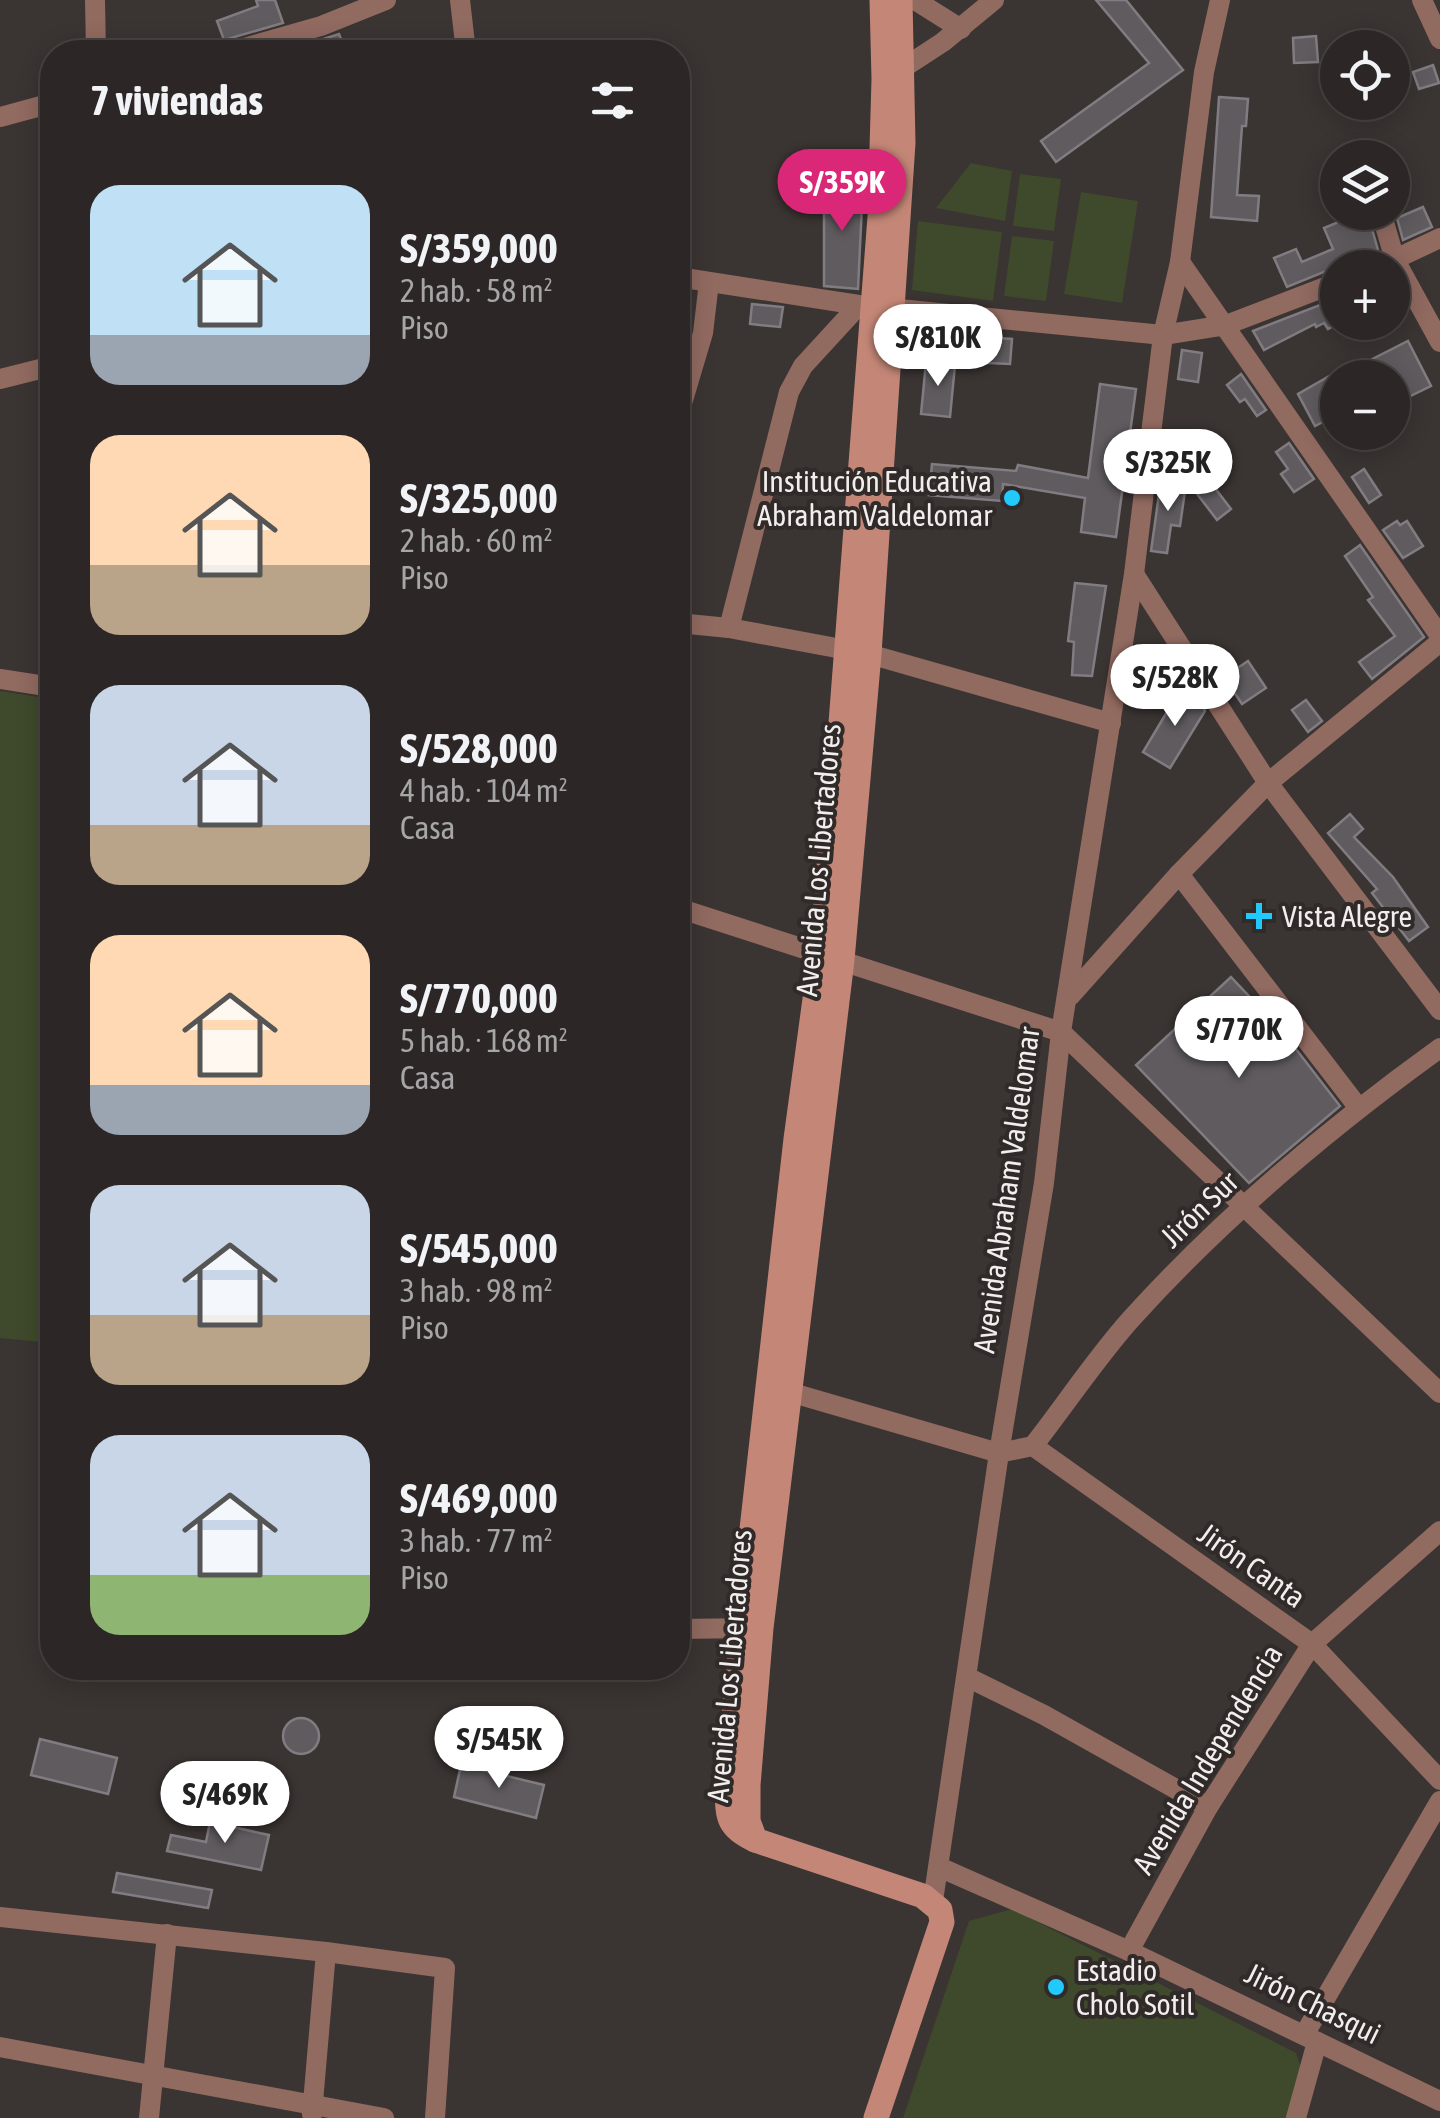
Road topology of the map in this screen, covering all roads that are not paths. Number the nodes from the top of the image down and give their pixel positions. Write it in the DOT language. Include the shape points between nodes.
graph roads {
  1 [pos="94,0"];
  2 [pos="386,0"];
  3 [pos="460,0"];
  4 [pos="882,0"];
  5 [pos="900,0"];
  6 [pos="915,0"];
  7 [pos="994,0"];
  8 [pos="1220,0"];
  9 [pos="1422,0"];
  10 [pos="960,29"];
  11 [pos="1440,39"];
  12 [pos="96,40"];
  13 [pos="272,40"];
  14 [pos="465,40"];
  15 [pos="894,74"];
  16 [pos="40,105"];
  17 [pos="0,117"];
  18 [pos="1440,238"];
  19 [pos="1410,252"];
  20 [pos="1180,262"];
  21 [pos="690,280"];
  22 [pos="708,282"];
  23 [pos="1320,289"];
  24 [pos="1410,299"];
  25 [pos="876,307"];
  26 [pos="1226,325"];
  27 [pos="1163,335"];
  28 [pos="1440,342"];
  29 [pos="40,369"];
  30 [pos="690,377"];
  31 [pos="0,379"];
  32 [pos="1134,574"];
  33 [pos="690,624"];
  34 [pos="729,628"];
  35 [pos="1440,639"];
  36 [pos="858,652"];
  37 [pos="0,679"];
  38 [pos="40,685"];
  39 [pos="1112,724"];
  40 [pos="1268,783"];
  41 [pos="1179,874"];
  42 [pos="690,912"];
  43 [pos="832,957"];
  44 [pos="1068,997"];
  45 [pos="1440,1010"];
  46 [pos="1062,1032"];
  47 [pos="1440,1048"];
  48 [pos="1358,1107"];
  49 [pos="1243,1206"];
  50 [pos="779,1389"];
  51 [pos="1440,1393"];
  52 [pos="1034,1446"];
  53 [pos="999,1453"];
  54 [pos="1440,1531"];
  55 [pos="752,1628"];
  56 [pos="690,1629"];
  57 [pos="1312,1644"];
  58 [pos="967,1676"];
  59 [pos="1440,1780"];
  60 [pos="1440,1801"];
  61 [pos="1208,1807"];
  62 [pos="939,1867"];
  63 [pos="933,1900"];
  64 [pos="0,1919"];
  65 [pos="167,1934"];
  66 [pos="1130,1951"];
  67 [pos="326,1952"];
  68 [pos="1310,2038"];
  69 [pos="0,2047"];
  70 [pos="151,2073"];
  71 [pos="1440,2101"];
  72 [pos="312,2111"];
  73 [pos="149,2118"];
  74 [pos="384,2118"];
  75 [pos="436,2118"];
  76 [pos="876,2118"];
  77 [pos="1296,2118"];
  1 -- 12 [label="street"];
  2 -- 13 [label="street"];
  3 -- 14 [label="street"];
  4 -- 15 [label="street, Avenida Los Libertadores"];
  5 -- 15 [label="street, Avenida Los Libertadores"];
  6 -- 10 [label="street"];
  7 -- 10 [label="street"];
  8 -- 20 [label="street, Avenida Abraham Valdelomar"];
  9 -- 11 [label="street"];
  10 -- 15 [label="street"];
  15 -- 25 [label="street, Avenida Los Libertadores" via="903,143"];
  16 -- 17 [label="street"];
  18 -- 19 [label="street"];
  20 -- 26 [label="street"];
  20 -- 27 [label="street, Avenida Abraham Valdelomar"];
  21 -- 22 [label="street"];
  22 -- 25 [label="street"];
  22 -- 30 [label="street"];
  23 -- 26 [label="street"];
  24 -- 28 [label="street"];
  25 -- 27 [label="street"];
  25 -- 34 [label="street" via="802,366 789,392"];
  25 -- 36 [label="street, Avenida Los Libertadores"];
  26 -- 27 [label="street"];
  26 -- 35 [label="street"];
  27 -- 32 [label="street, Avenida Abraham Valdelomar"];
  29 -- 31 [label="street"];
  32 -- 39 [label="street, Avenida Abraham Valdelomar"];
  32 -- 40 [label="street"];
  33 -- 34 [label="street"];
  34 -- 36 [label="street"];
  35 -- 40 [label="street"];
  36 -- 39 [label="street"];
  36 -- 43 [label="street, Avenida Los Libertadores"];
  37 -- 38 [label="street"];
  39 -- 44 [label="street, Avenida Abraham Valdelomar"];
  40 -- 41 [label="street"];
  40 -- 45 [label="street"];
  41 -- 44 [label="street"];
  41 -- 48 [label="street"];
  42 -- 43 [label="street"];
  43 -- 46 [label="street"];
  43 -- 50 [label="street, Avenida Los Libertadores"];
  44 -- 46 [label="street, Avenida Abraham Valdelomar"];
  46 -- 49 [label="street"];
  46 -- 53 [label="street, Avenida Abraham Valdelomar"];
  47 -- 48 [label="street, Jirón Sur"];
  48 -- 49 [label="street, Jirón Sur"];
  49 -- 51 [label="street"];
  49 -- 52 [label="street, Jirón Sur" via="1130,1320"];
  50 -- 53 [label="street"];
  50 -- 55 [label="street, Avenida Los Libertadores"];
  52 -- 53 [label="street"];
  52 -- 57 [label="street, Jirón Canta"];
  53 -- 58 [label="street, Avenida Abraham Valdelomar"];
  54 -- 57 [label="street, Avenida Independencia"];
  55 -- 56 [label="street"];
  55 -- 63 [label="street, Avenida Los Libertadores" via="748,1821 755,1840"];
  57 -- 59 [label="street, Jirón Canta"];
  57 -- 61 [label="street, Avenida Independencia"];
  58 -- 61 [label="street"];
  58 -- 62 [label="street, Avenida Abraham Valdelomar"];
  60 -- 68 [label="street"];
  61 -- 66 [label="street, Avenida Independencia"];
  62 -- 63 [label="street, Avenida Abraham Valdelomar"];
  62 -- 66 [label="street, Jirón Chasqui"];
  63 -- 76 [label="street, Avenida Abraham Valdelomar" via="942,1922"];
  64 -- 65 [label="street"];
  65 -- 67 [label="street"];
  65 -- 70 [label="street"];
  66 -- 68 [label="street, Jirón Chasqui"];
  67 -- 72 [label="street"];
  67 -- 75 [label="street" via="445,1968"];
  68 -- 71 [label="street, Jirón Chasqui"];
  68 -- 77 [label="street"];
  69 -- 70 [label="street"];
  70 -- 72 [label="street"];
  70 -- 73 [label="street"];
  72 -- 74 [label="street"];
}
